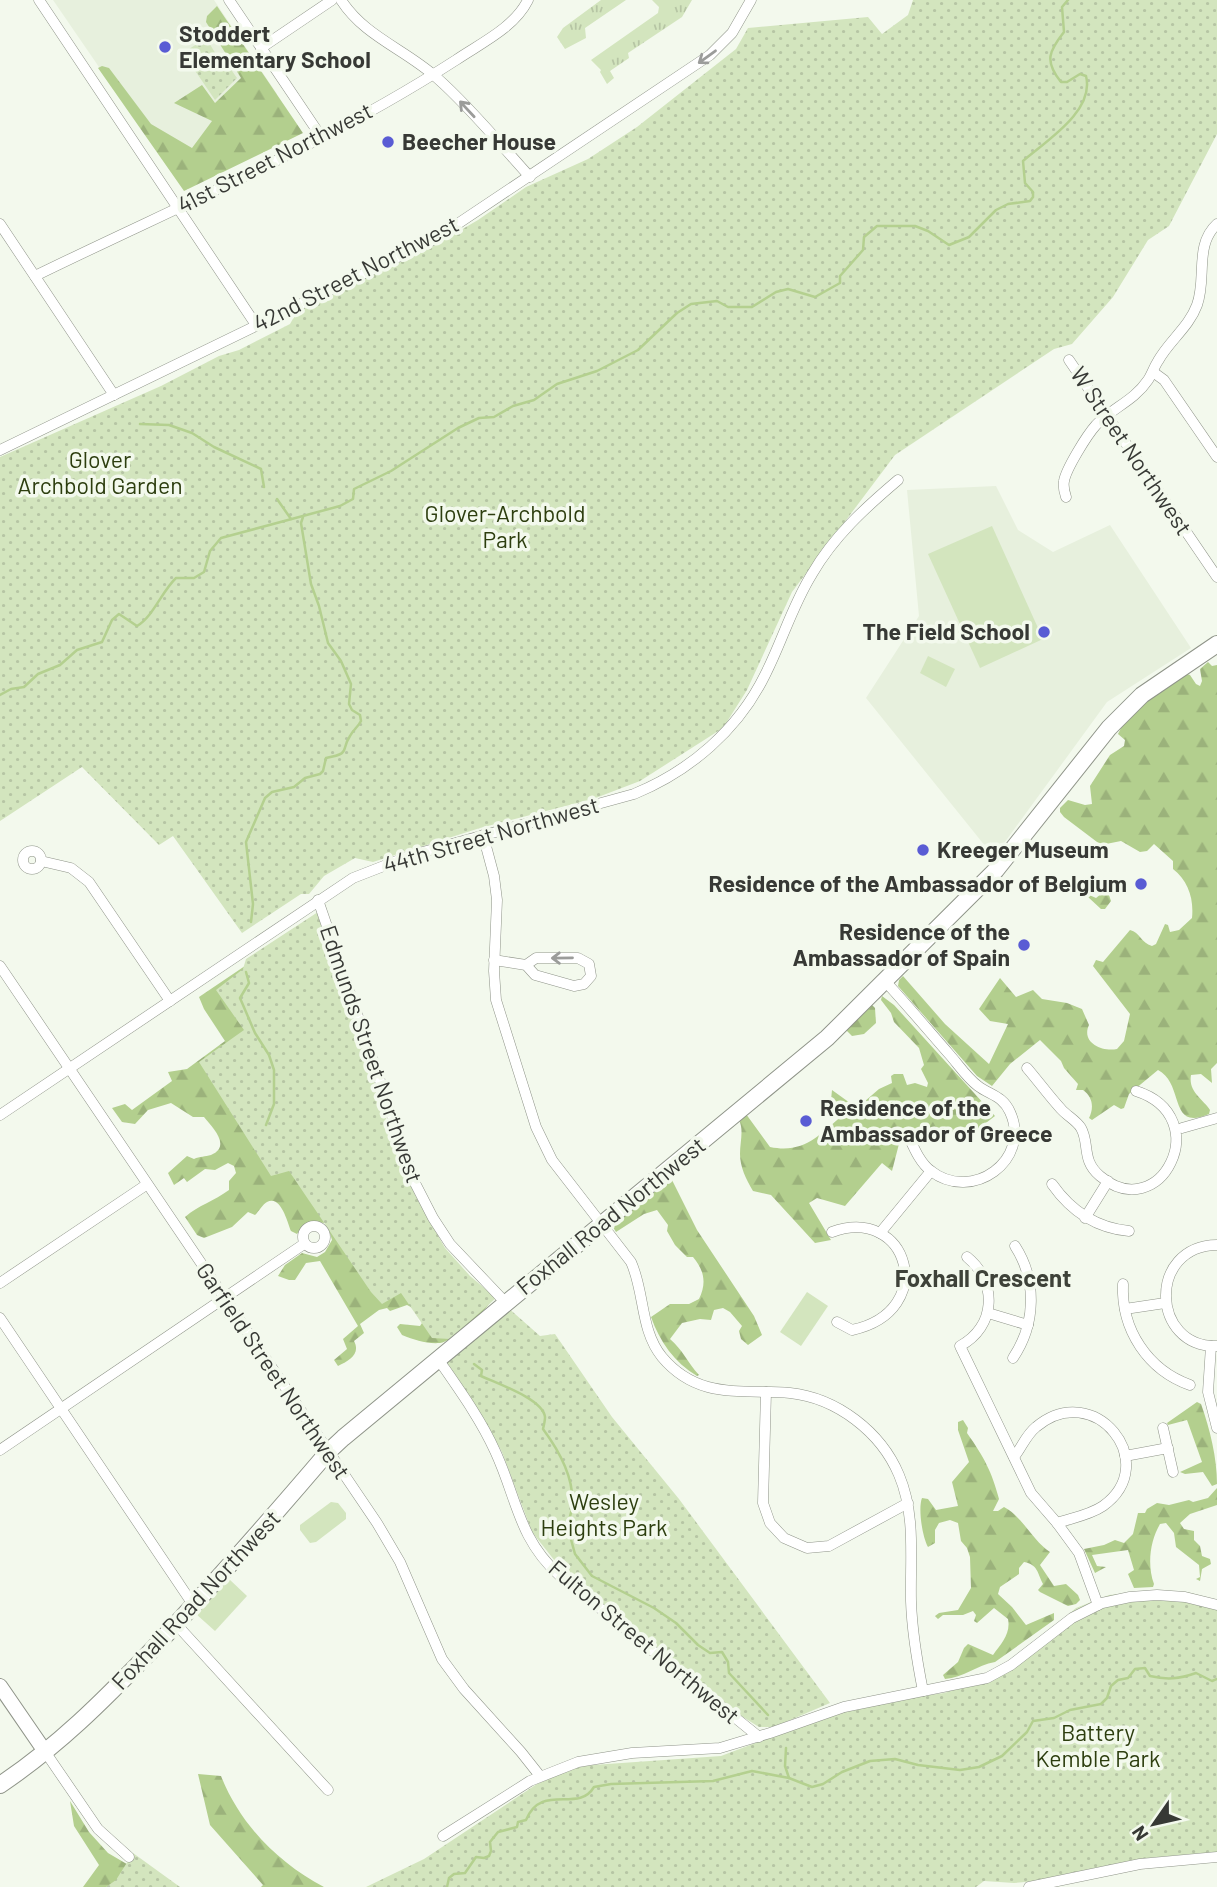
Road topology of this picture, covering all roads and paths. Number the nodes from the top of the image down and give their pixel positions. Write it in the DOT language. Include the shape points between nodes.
graph roads {
  1 [pos="39,0"];
  2 [pos="229,0"];
  3 [pos="332,0"];
  4 [pos="341,0"];
  5 [pos="528,0"];
  6 [pos="750,2"];
  7 [pos="261,48"];
  8 [pos="433,75"];
  9 [pos="323,138"];
  10 [pos="530,177"];
  11 [pos="179,207"];
  12 [pos="0,224"];
  13 [pos="1217,224"];
  14 [pos="35,276"];
  15 [pos="257,325"];
  16 [pos="1069,360"];
  17 [pos="1153,372"];
  18 [pos="114,395"];
  19 [pos="1107,417"];
  20 [pos="0,450"];
  21 [pos="1217,457"];
  22 [pos="898,480"];
  23 [pos="1066,497"];
  24 [pos="1217,577"];
  25 [pos="1217,644"];
  26 [pos="483,835"];
  27 [pos="41,861"];
  28 [pos="318,900"];
  29 [pos="494,960"];
  30 [pos="526,965"];
  31 [pos="0,966"];
  32 [pos="885,981"];
  33 [pos="170,1001"];
  34 [pos="1027,1068"];
  35 [pos="69,1069"];
  36 [pos="1136,1091"];
  37 [pos="0,1115"];
  38 [pos="1217,1118"];
  39 [pos="1182,1128"];
  40 [pos="908,1135"];
  41 [pos="931,1171"];
  42 [pos="1108,1181"];
  43 [pos="1052,1184"];
  44 [pos="146,1185"];
  45 [pos="1085,1218"];
  46 [pos="602,1223"];
  47 [pos="832,1231"];
  48 [pos="1129,1231"];
  49 [pos="880,1233"];
  50 [pos="304,1244"];
  51 [pos="1015,1245"];
  52 [pos="1217,1245"];
  53 [pos="967,1257"];
  54 [pos="0,1283"];
  55 [pos="1123,1284"];
  56 [pos="224,1298"];
  57 [pos="506,1303"];
  58 [pos="1165,1303"];
  59 [pos="1125,1309"];
  60 [pos="988,1313"];
  61 [pos="0,1318"];
  62 [pos="837,1322"];
  63 [pos="1028,1325"];
  64 [pos="1214,1346"];
  65 [pos="1013,1358"];
  66 [pos="438,1359"];
  67 [pos="1190,1385"];
  68 [pos="766,1392"];
  69 [pos="61,1409"];
  70 [pos="1216,1421"];
  71 [pos="1163,1428"];
  72 [pos="1168,1448"];
  73 [pos="0,1450"];
  74 [pos="328,1452"];
  75 [pos="1125,1456"];
  76 [pos="1014,1457"];
  77 [pos="1173,1472"];
  78 [pos="908,1503"];
  79 [pos="1057,1523"];
  80 [pos="1098,1605"];
  81 [pos="1217,1605"];
  82 [pos="194,1606"];
  83 [pos="176,1624"];
  84 [pos="0,1686"];
  85 [pos="923,1691"];
  86 [pos="759,1737"];
  87 [pos="46,1753"];
  88 [pos="540,1776"];
  89 [pos="0,1785"];
  90 [pos="328,1790"];
  91 [pos="443,1836"];
  92 [pos="129,1857"];
  93 [pos="1217,1857"];
  94 [pos="1029,1887"];
  1 -- 11 [label="street"];
  2 -- 7 [label="street"];
  3 -- 7 [label="street"];
  4 -- 8 [label="street" via="369,32"];
  5 -- 8 [label="street, 41st Street Northwest" via="507,26"];
  6 -- 10 [label="street, 42nd Street Northwest, one-way" via="732,33 710,55"];
  7 -- 9 [label="street"];
  8 -- 9 [label="street, 41st Street Northwest"];
  10 -- 8 [label="street, one-way"];
  9 -- 11 [label="street, 41st Street Northwest"];
  10 -- 15 [label="street, 42nd Street Northwest" via="426,244"];
  11 -- 14 [label="street, 41st Street Northwest"];
  11 -- 15 [label="street"];
  12 -- 14 [label="street"];
  13 -- 17 [label="street" via="1206,237 1202,252 1198,304"];
  14 -- 18 [label="street"];
  15 -- 18 [label="street, 42nd Street Northwest"];
  16 -- 19 [label="street, W Street Northwest"];
  17 -- 19 [label="street" via="1134,397"];
  17 -- 21 [label="street" via="1164,380"];
  18 -- 20 [label="street, 42nd Street Northwest"];
  19 -- 23 [label="street" via="1096,426 1066,474"];
  19 -- 24 [label="street, W Street Northwest"];
  22 -- 26 [label="street, 44th Street Northwest" via="859,514 823,557 796,601 759,687 734,723 705,752 634,794"];
  25 -- 32 [label="main road, Foxhall Road Northwest" via="1121,714 1005,859"];
  26 -- 28 [label="street, 44th Street Northwest" via="387,863"];
  26 -- 29 [label="street" via="497,900"];
  27 -- 33 [label="street" via="71,868 89,882"];
  28 -- 33 [label="street, 44th Street Northwest"];
  28 -- 57 [label="street, Edmunds Street Northwest" via="415,1183 450,1244"];
  29 -- 30 [label="street"];
  29 -- 46 [label="street" via="499,1013 539,1135 560,1171"];
  30 -- 30 [label="street, one-way" via="535,975 574,986 584,985 591,976 589,964 578,958 537,958"];
  31 -- 35 [label="street, Garfield Street Northwest"];
  32 -- 41 [label="street" via="975,1083 1004,1102 1013,1119 1011,1150 991,1174 978,1181 960,1182"];
  32 -- 46 [label="main road, Foxhall Road Northwest" via="810,1053"];
  33 -- 35 [label="street, 44th Street Northwest"];
  34 -- 42 [label="street" via="1079,1124 1088,1159"];
  35 -- 37 [label="street, 44th Street Northwest"];
  35 -- 44 [label="street, Garfield Street Northwest"];
  36 -- 39 [label="street" via="1170,1107"];
  38 -- 39 [label="street"];
  39 -- 42 [label="street" via="1180,1156 1163,1179 1136,1188"];
  40 -- 41 [label="street"];
  41 -- 49 [label="street"];
  42 -- 45 [label="street"];
  43 -- 45 [label="street"];
  44 -- 54 [label="street"];
  44 -- 56 [label="street, Garfield Street Northwest"];
  45 -- 48 [label="street"];
  46 -- 57 [label="main road, Foxhall Road Northwest"];
  46 -- 68 [label="street" via="631,1262 647,1326 667,1362 682,1376 707,1388"];
  47 -- 49 [label="street" via="857,1226"];
  49 -- 62 [label="street" via="894,1245 904,1264 905,1283 898,1302 882,1319 855,1329"];
  50 -- 56 [label="street"];
  51 -- 63 [label="street" via="1029,1277"];
  52 -- 58 [label="street" via="1198,1248 1181,1258 1168,1279"];
  53 -- 60 [label="street" via="986,1281"];
  55 -- 59 [label="street"];
  56 -- 69 [label="street"];
  56 -- 74 [label="street, Garfield Street Northwest"];
  57 -- 66 [label="main road, Foxhall Road Northwest"];
  58 -- 59 [label="street"];
  58 -- 64 [label="street" via="1179,1329 1193,1340"];
  59 -- 67 [label="street" via="1148,1359"];
  60 -- 63 [label="street"];
  60 -- 76 [label="street" via="978,1333 960,1346"];
  61 -- 69 [label="street"];
  63 -- 65 [label="street"];
  64 -- 70 [label="street" via="1208,1392"];
  66 -- 74 [label="main road, Foxhall Road Northwest"];
  66 -- 86 [label="street, Fulton Street Northwest" via="494,1449 524,1531 542,1557"];
  68 -- 78 [label="street" via="824,1402 860,1424 891,1460"];
  68 -- 78 [label="street" via="763,1506 770,1524 784,1538 804,1547 829,1546"];
  69 -- 73 [label="street"];
  69 -- 82 [label="street"];
  71 -- 72 [label="street"];
  72 -- 75 [label="street"];
  72 -- 77 [label="street"];
  74 -- 82 [label="main road, Foxhall Road Northwest"];
  74 -- 88 [label="street, Garfield Street Northwest" via="394,1551 442,1659"];
  75 -- 76 [label="street" via="1110,1426 1093,1415 1073,1412 1038,1425"];
  75 -- 79 [label="street" via="1124,1478 1110,1500 1095,1511"];
  76 -- 79 [label="street" via="1031,1493"];
  78 -- 85 [label="street" via="912,1612"];
  79 -- 80 [label="street" via="1079,1553"];
  80 -- 81 [label="street" via="1157,1595"];
  80 -- 85 [label="street" via="990,1676"];
  82 -- 83 [label="main road, Foxhall Road Northwest"];
  83 -- 87 [label="main road, Foxhall Road Northwest"];
  83 -- 90 [label="street"];
  84 -- 87 [label="street"];
  85 -- 86 [label="street" via="844,1707"];
  86 -- 88 [label="street" via="720,1748 605,1757"];
  87 -- 89 [label="main road, Foxhall Road Northwest"];
  87 -- 92 [label="street" via="98,1829"];
  88 -- 91 [label="street"];
  93 -- 94 [label="street" via="1140,1864"];
}
